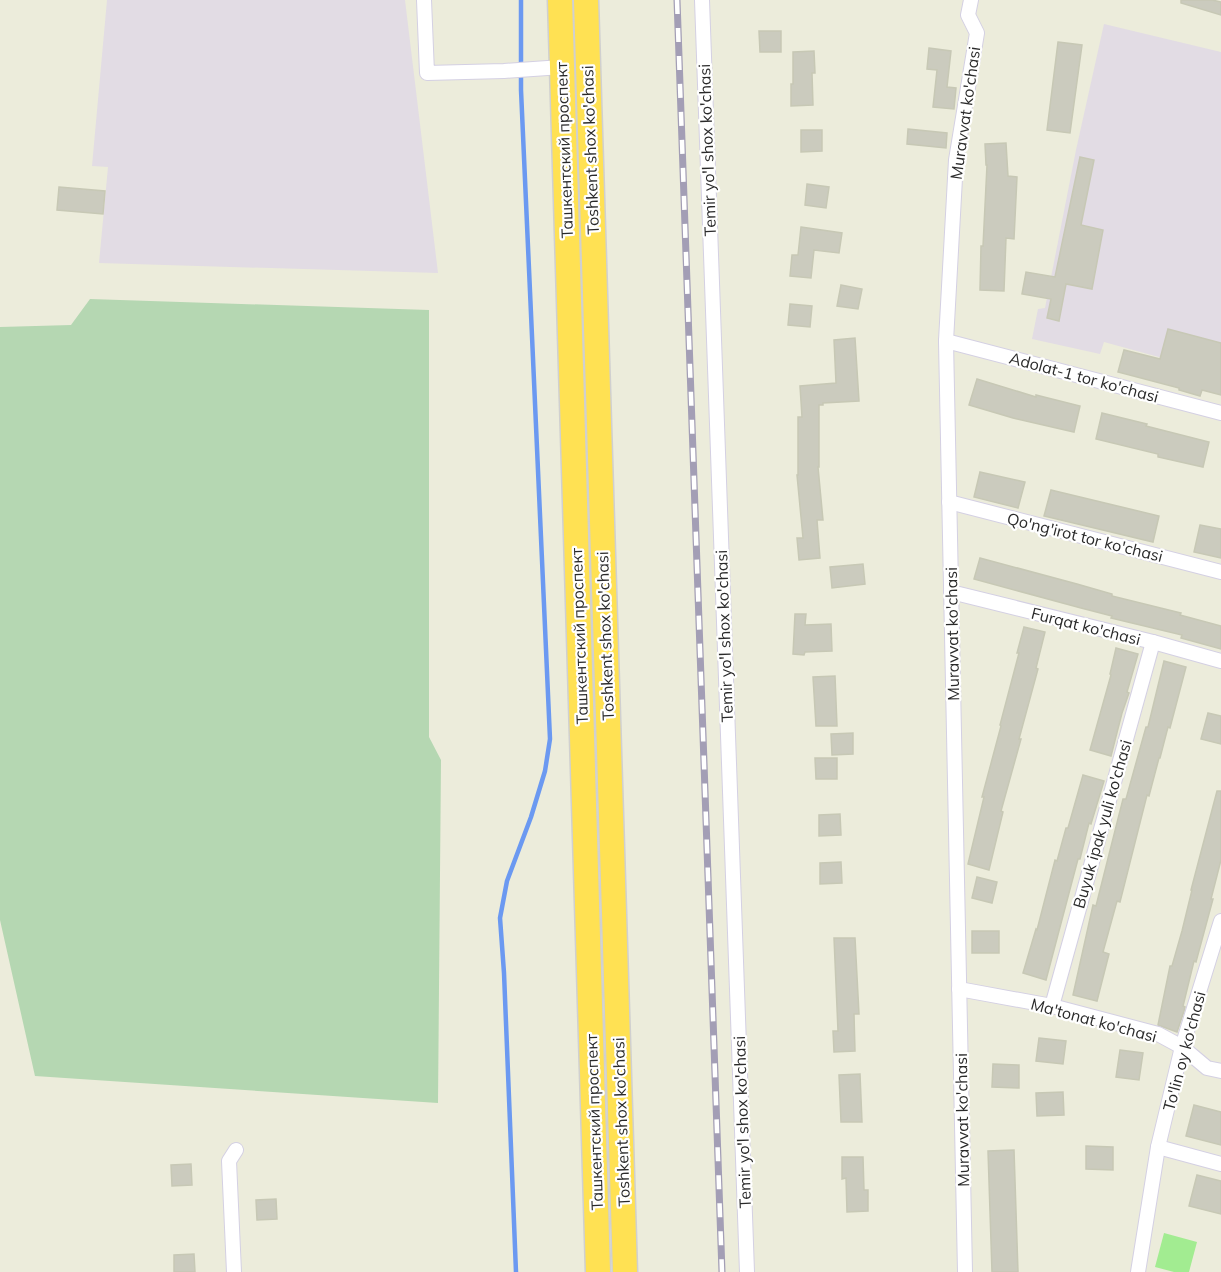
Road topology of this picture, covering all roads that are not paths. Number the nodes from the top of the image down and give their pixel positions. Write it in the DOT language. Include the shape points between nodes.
graph roads {
  1 [pos="424,0"];
  2 [pos="560,0"];
  3 [pos="586,0"];
  4 [pos="702,0"];
  5 [pos="971,0"];
  6 [pos="562,67"];
  7 [pos="946,341"];
  8 [pos="1221,413"];
  9 [pos="949,502"];
  10 [pos="1221,572"];
  11 [pos="951,592"];
  12 [pos="1153,642"];
  13 [pos="1221,661"];
  14 [pos="1221,921"];
  15 [pos="959,989"];
  16 [pos="1052,1006"];
  17 [pos="1182,1047"];
  18 [pos="1221,1071"];
  19 [pos="1158,1147"];
  20 [pos="236,1150"];
  21 [pos="1221,1164"];
  22 [pos="234,1272"];
  23 [pos="598,1272"];
  24 [pos="625,1272"];
  25 [pos="747,1272"];
  26 [pos="965,1272"];
  27 [pos="1138,1272"];
  1 -- 6 [label="street" via="427,73"];
  2 -- 6 [label="highway, Ташкентский проспект"];
  3 -- 24 [label="highway, Toshkent shox ko'chasi"];
  4 -- 25 [label="street, Temir yo'l shox ko'chasi"];
  5 -- 7 [label="street, Muravvat ko'chasi" via="968,15 977,33 956,160"];
  6 -- 23 [label="highway, Ташкентский проспект"];
  7 -- 8 [label="street, Adolat-1 tor ko'chasi"];
  7 -- 9 [label="street, Muravvat ko'chasi"];
  9 -- 10 [label="street, Qo'ng'irot tor ko'chasi"];
  9 -- 11 [label="street, Muravvat ko'chasi"];
  11 -- 12 [label="street, Furqat ko'chasi"];
  11 -- 15 [label="street, Muravvat ko'chasi"];
  12 -- 13 [label="street, Furqat ko'chasi"];
  12 -- 16 [label="street, Buyuk ipak yuli ko'chasi"];
  14 -- 17 [label="street, To'lin oy ko'chasi"];
  15 -- 16 [label="street, Ma'tonat ko'chasi"];
  15 -- 26 [label="street, Muravvat ko'chasi"];
  16 -- 17 [label="street, Ma'tonat ko'chasi" via="1158,1034"];
  17 -- 18 [label="street, Ma'tonat ko'chasi" via="1207,1068"];
  17 -- 19 [label="street, To'lin oy ko'chasi"];
  19 -- 21 [label="street"];
  19 -- 27 [label="street, To'lin oy ko'chasi"];
  20 -- 22 [label="street" via="230,1161"];
}
